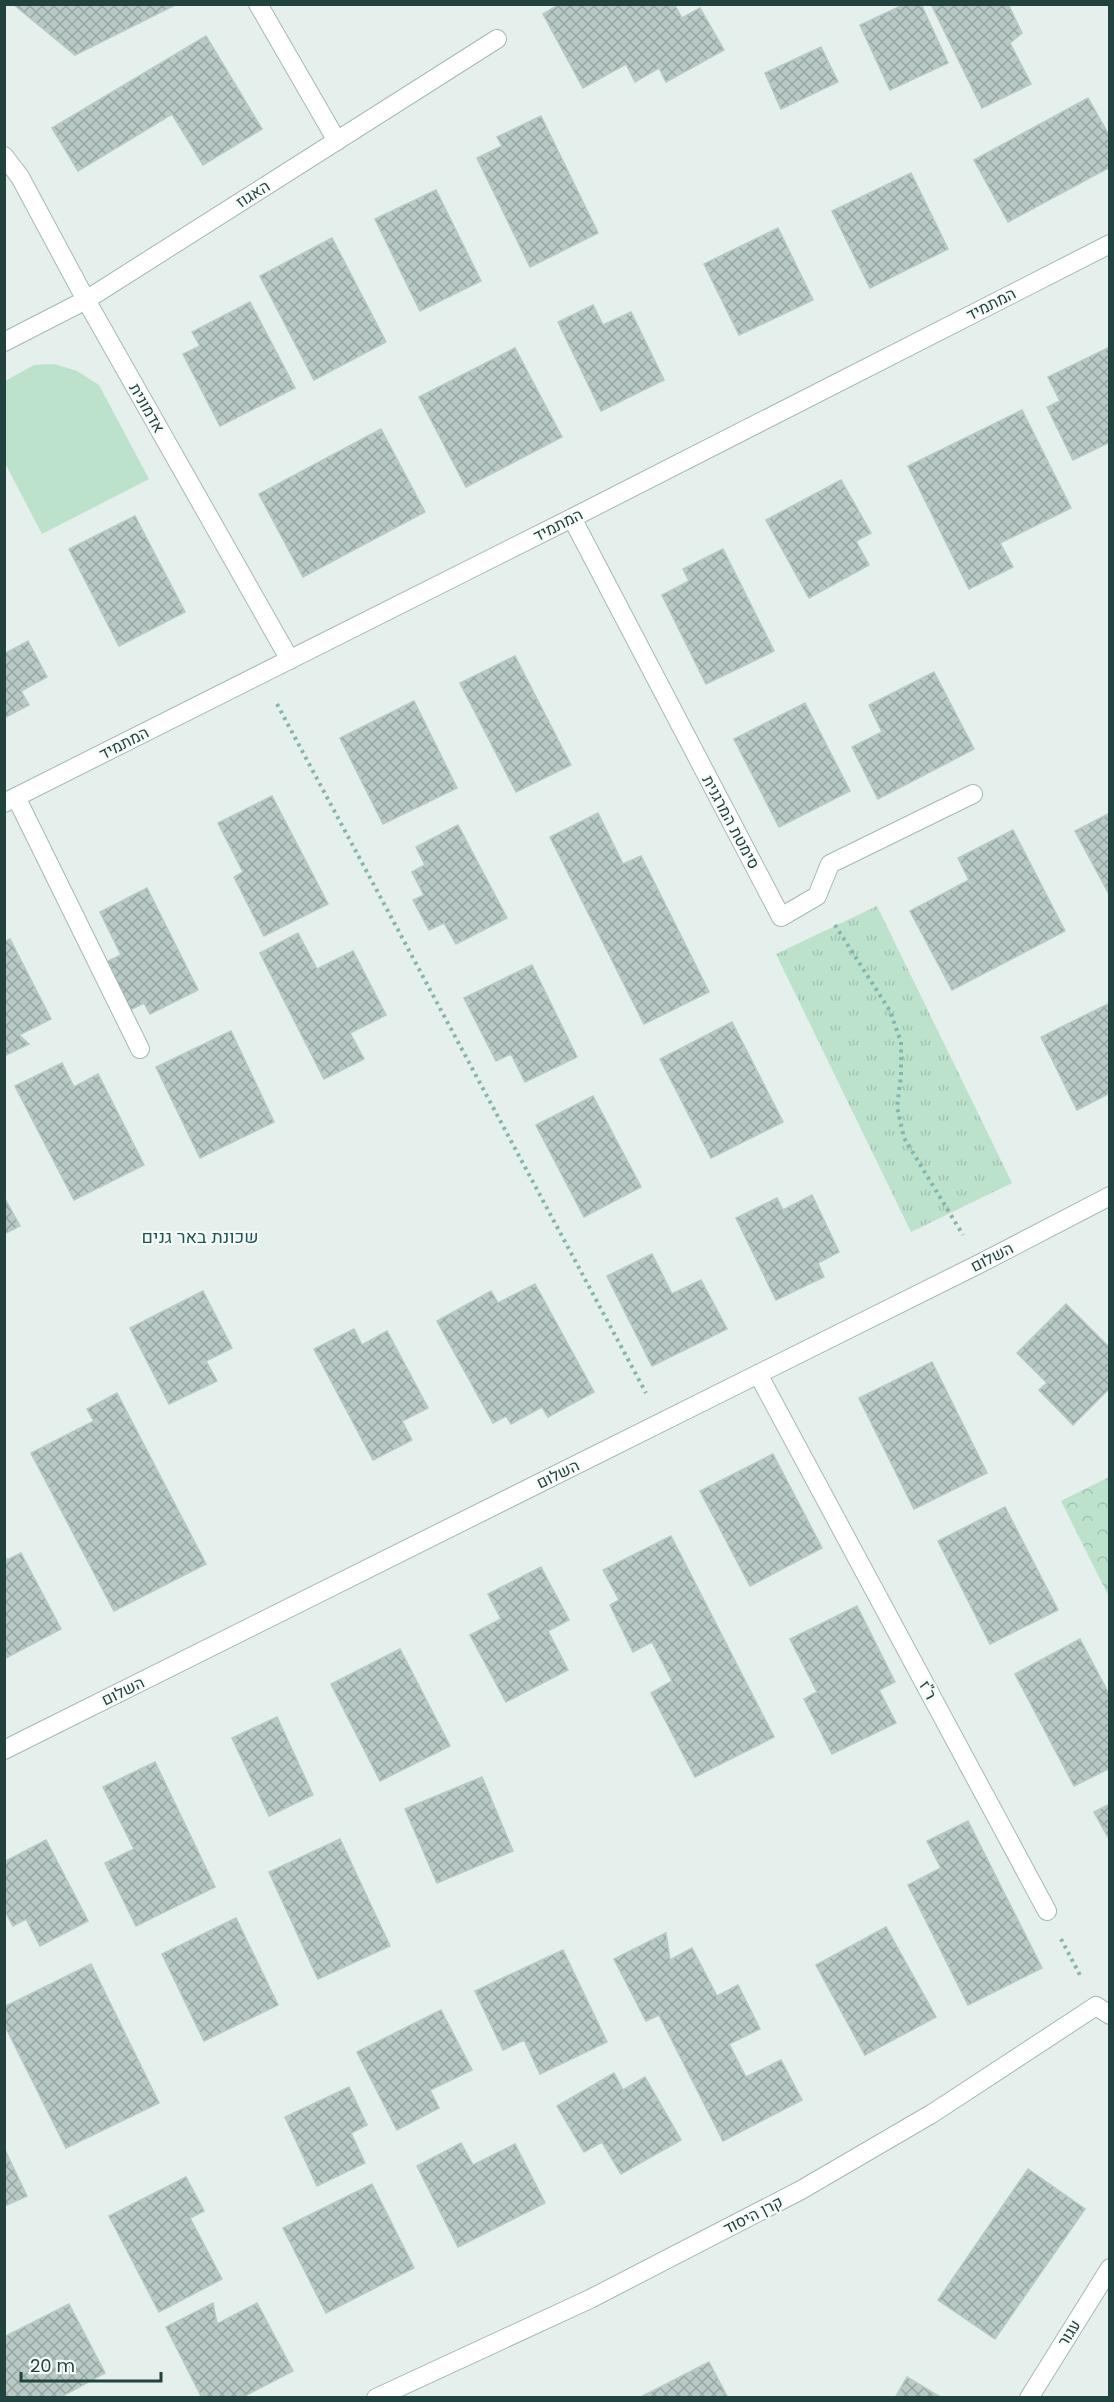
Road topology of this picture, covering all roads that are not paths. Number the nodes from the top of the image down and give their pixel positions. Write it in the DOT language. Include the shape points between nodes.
graph roads {
  1 [pos="258,4"];
  2 [pos="497,39"];
  3 [pos="337,141"];
  4 [pos="4,156"];
  5 [pos="1110,244"];
  6 [pos="86,300"];
  7 [pos="4,342"];
  8 [pos="572,518"];
  9 [pos="290,660"];
  10 [pos="973,794"];
  11 [pos="10,800"];
  12 [pos="140,1048"];
  13 [pos="1110,1196"];
  14 [pos="758,1374"];
  15 [pos="4,1750"];
  16 [pos="1047,1911"];
  17 [pos="1103,2011"];
  18 [pos="1110,2268"];
  19 [pos="376,2397"];
  20 [pos="1029,2397"];
  1 -- 3 [label="street"];
  2 -- 3 [label="street, האגוז"];
  3 -- 6 [label="street, האגוז"];
  4 -- 6 [label="street, אדמונית" via="20,177"];
  5 -- 8 [label="street, המתמיד"];
  6 -- 7 [label="street, האגוז"];
  6 -- 9 [label="street, אדמונית"];
  8 -- 9 [label="street, המתמיד"];
  8 -- 10 [label="street, סימטת המרגנית" via="781,917 817,896 830,864"];
  9 -- 11 [label="street, המתמיד"];
  11 -- 12 [label="street"];
  13 -- 14 [label="street, השלום"];
  14 -- 15 [label="street, השלום"];
  14 -- 16 [label="street, ר\"ז"];
  17 -- 19 [label="street, קרן היסוד" via="801,2190 590,2299"];
  18 -- 20 [label="street, עגור"];
}
